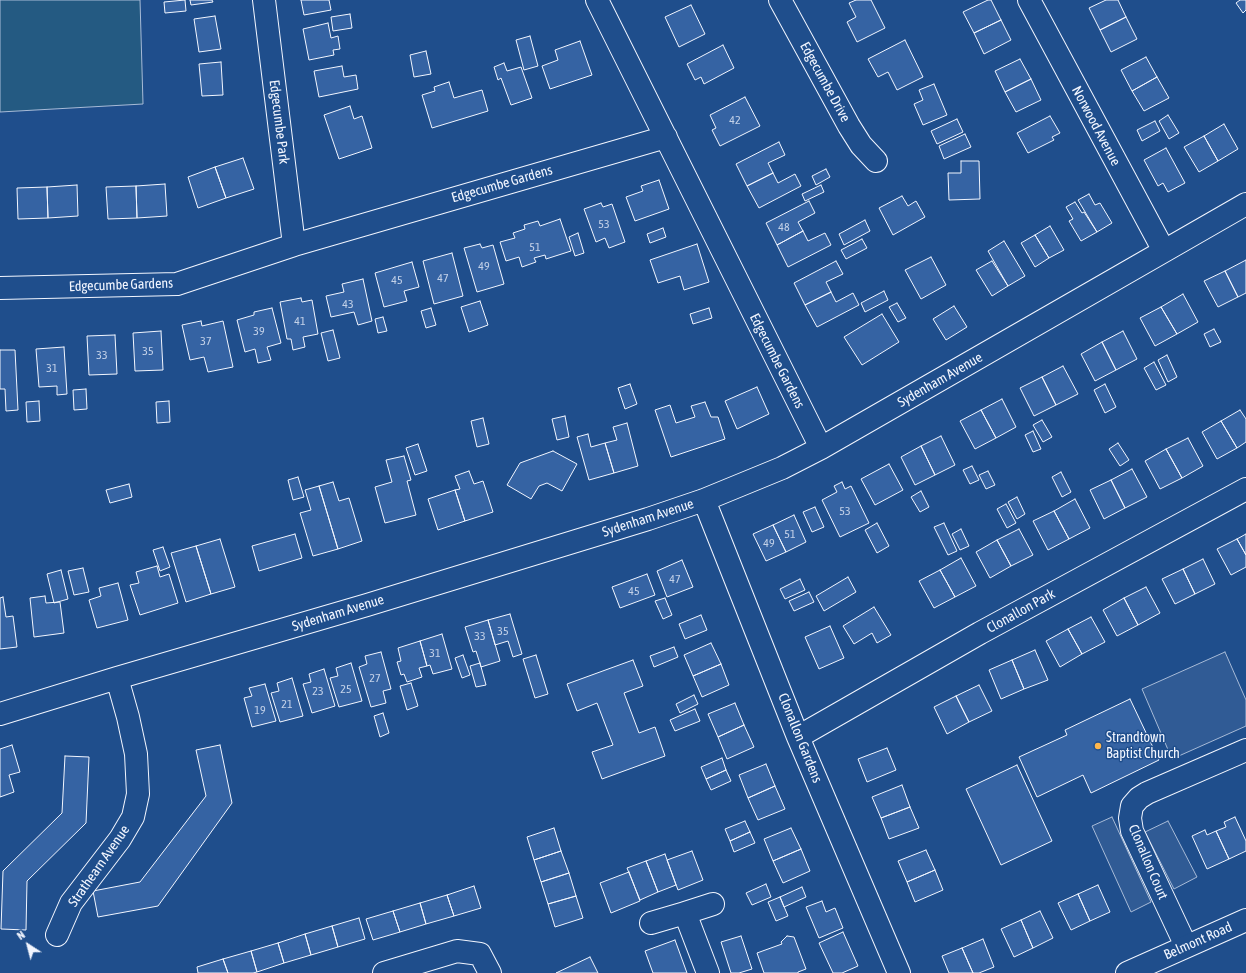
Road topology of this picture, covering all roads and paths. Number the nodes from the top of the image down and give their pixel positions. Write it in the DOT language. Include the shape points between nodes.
graph roads {
  1 [pos="264,0"];
  2 [pos="597,0"];
  3 [pos="780,0"];
  4 [pos="1029,0"];
  5 [pos="666,137"];
  6 [pos="876,161"];
  7 [pos="1246,204"];
  8 [pos="294,245"];
  9 [pos="1164,251"];
  10 [pos="0,288"];
  11 [pos="821,448"];
  12 [pos="1246,489"];
  13 [pos="704,500"];
  14 [pos="117,678"];
  15 [pos="0,714"];
  16 [pos="798,737"];
  17 [pos="1246,750"];
  18 [pos="714,904"];
  19 [pos="685,913"];
  20 [pos="1246,920"];
  21 [pos="651,923"];
  22 [pos="57,935"];
  23 [pos="1186,946"];
  24 [pos="384,973"];
  25 [pos="490,973"];
  26 [pos="708,973"];
  27 [pos="900,973"];
  28 [pos="1128,973"];
  1 -- 8 [label="street, Edgecumbe Park"];
  2 -- 5 [label="street"];
  3 -- 6 [label="street, Edgecumbe Drive" via="849,126 861,145"];
  4 -- 9 [label="street, Norwood Avenue"];
  5 -- 8 [label="street, Edgecumbe Gardens"];
  5 -- 11 [label="street, Edgecumbe Gardens"];
  7 -- 9 [label="street, Sydenham Avenue"];
  8 -- 10 [label="street, Edgecumbe Gardens" via="177,284"];
  9 -- 11 [label="street, Sydenham Avenue"];
  11 -- 13 [label="street, Sydenham Avenue" via="782,468"];
  12 -- 16 [label="street, Clonallon Park" via="980,633"];
  13 -- 14 [label="street, Sydenham Avenue" via="367,605"];
  13 -- 16 [label="street, Clonallon Gardens"];
  14 -- 15 [label="street, Sydenham Avenue"];
  14 -- 22 [label="street, Strathearn Avenue" via="136,754 138,794 133,817 71,903"];
  16 -- 27 [label="street, Clonallon Gardens"];
  17 -- 23 [label="street, Clonallon Court" via="1147,793 1132,806 1132,831"];
  18 -- 19 [label="street"];
  19 -- 21 [label="street"];
  19 -- 26 [label="street"];
  20 -- 23 [label="street, Belmont Road"];
  23 -- 28 [label="street, Belmont Road"];
  24 -- 25 [label="street" via="457,951 480,954"];
}
